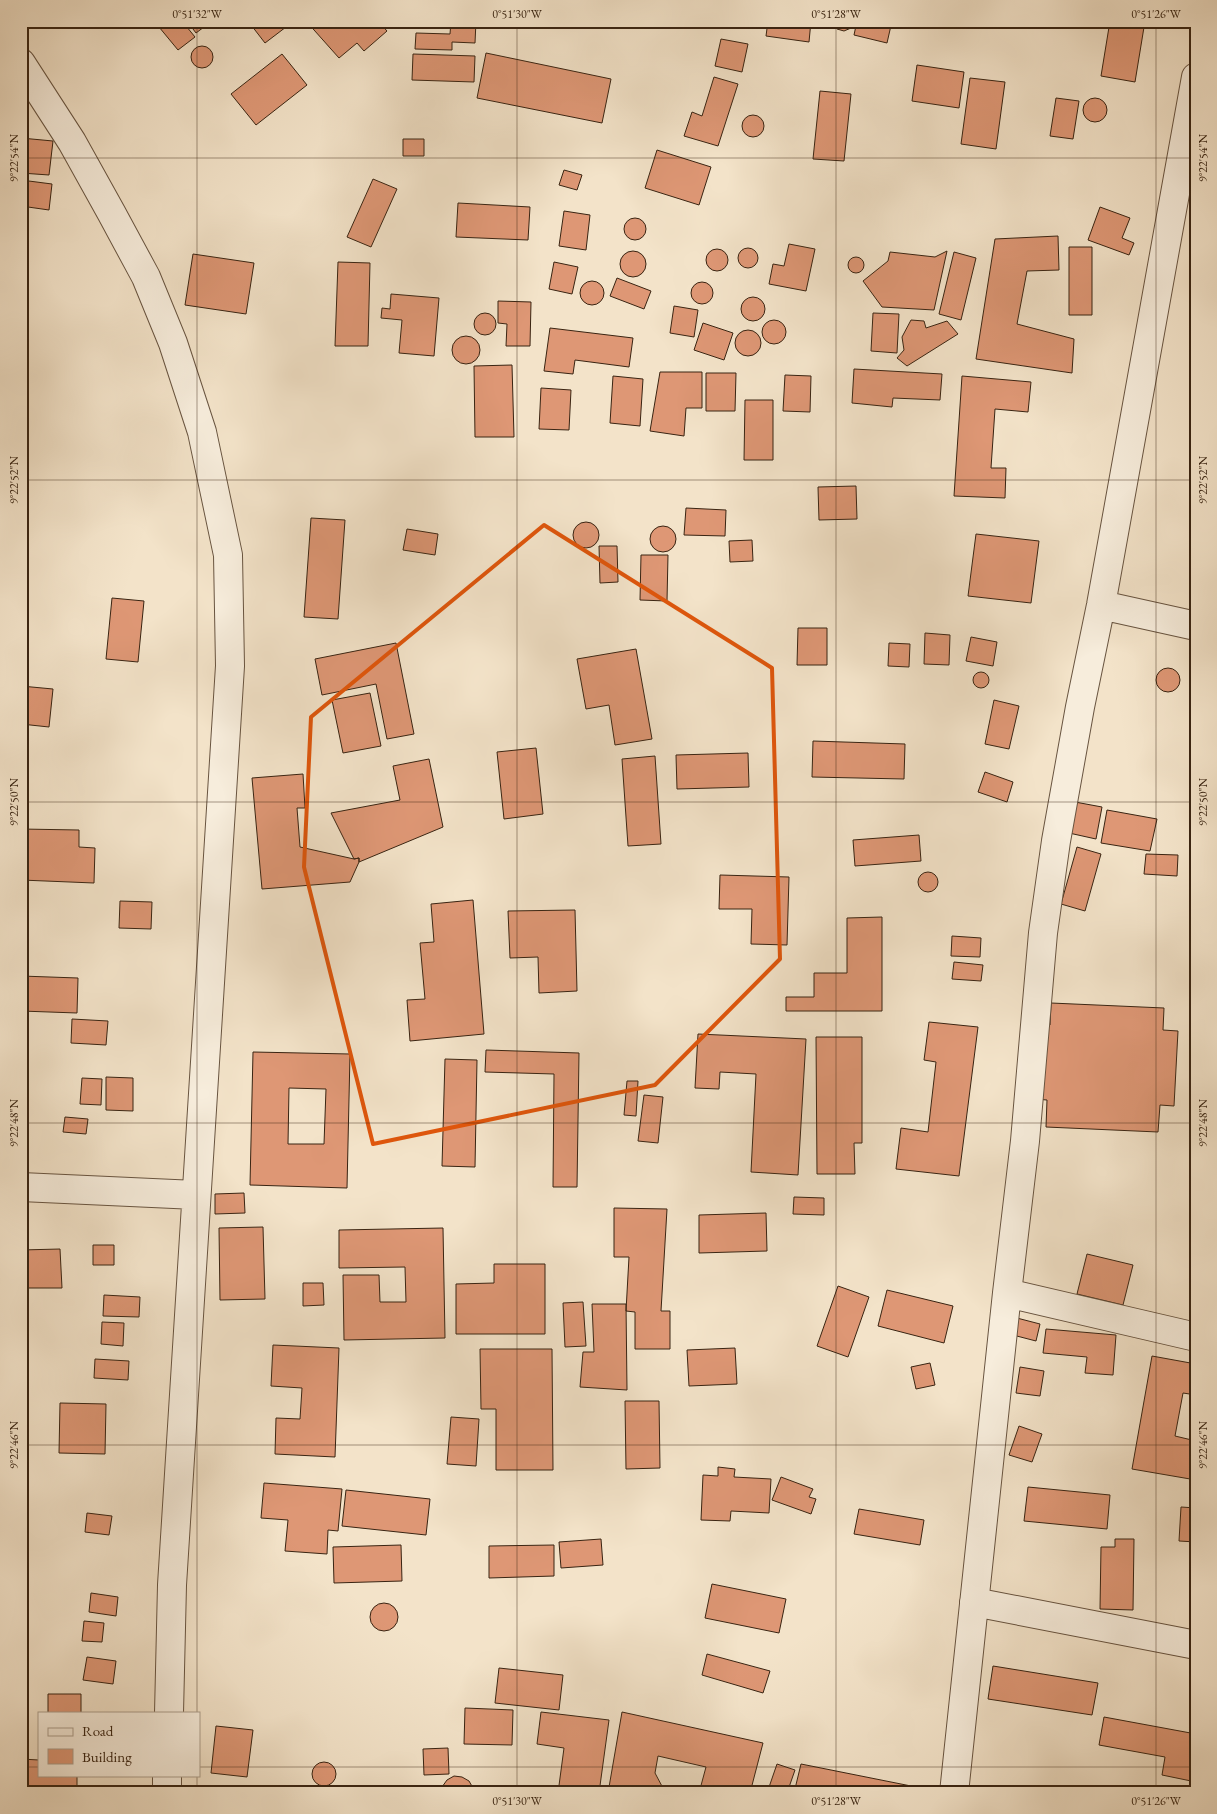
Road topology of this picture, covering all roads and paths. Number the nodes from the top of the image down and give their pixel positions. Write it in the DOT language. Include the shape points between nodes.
graph roads {
  1 [pos="21,63"];
  2 [pos="1196,77"];
  3 [pos="1101,605"];
  4 [pos="1196,626"];
  5 [pos="21,1187"];
  6 [pos="196,1195"];
  7 [pos="1006,1293"];
  8 [pos="1196,1337"];
  9 [pos="974,1602"];
  10 [pos="1196,1645"];
  11 [pos="169,1712"];
  12 [pos="167,1776"];
  13 [pos="167,1793"];
  14 [pos="954,1793"];
  1 -- 6 [label="street" via="72,142 146,277 173,343 202,432 228,555 230,666"];
  2 -- 3 [label="street"];
  3 -- 4 [label="street"];
  3 -- 7 [label="street" via="1056,841 1043,934 1025,1141"];
  5 -- 6 [label="street"];
  6 -- 11 [label="street" via="172,1585"];
  7 -- 8 [label="street"];
  7 -- 9 [label="street"];
  9 -- 10 [label="street"];
  9 -- 14 [label="street"];
  12 -- 13 [label="street"];
}
